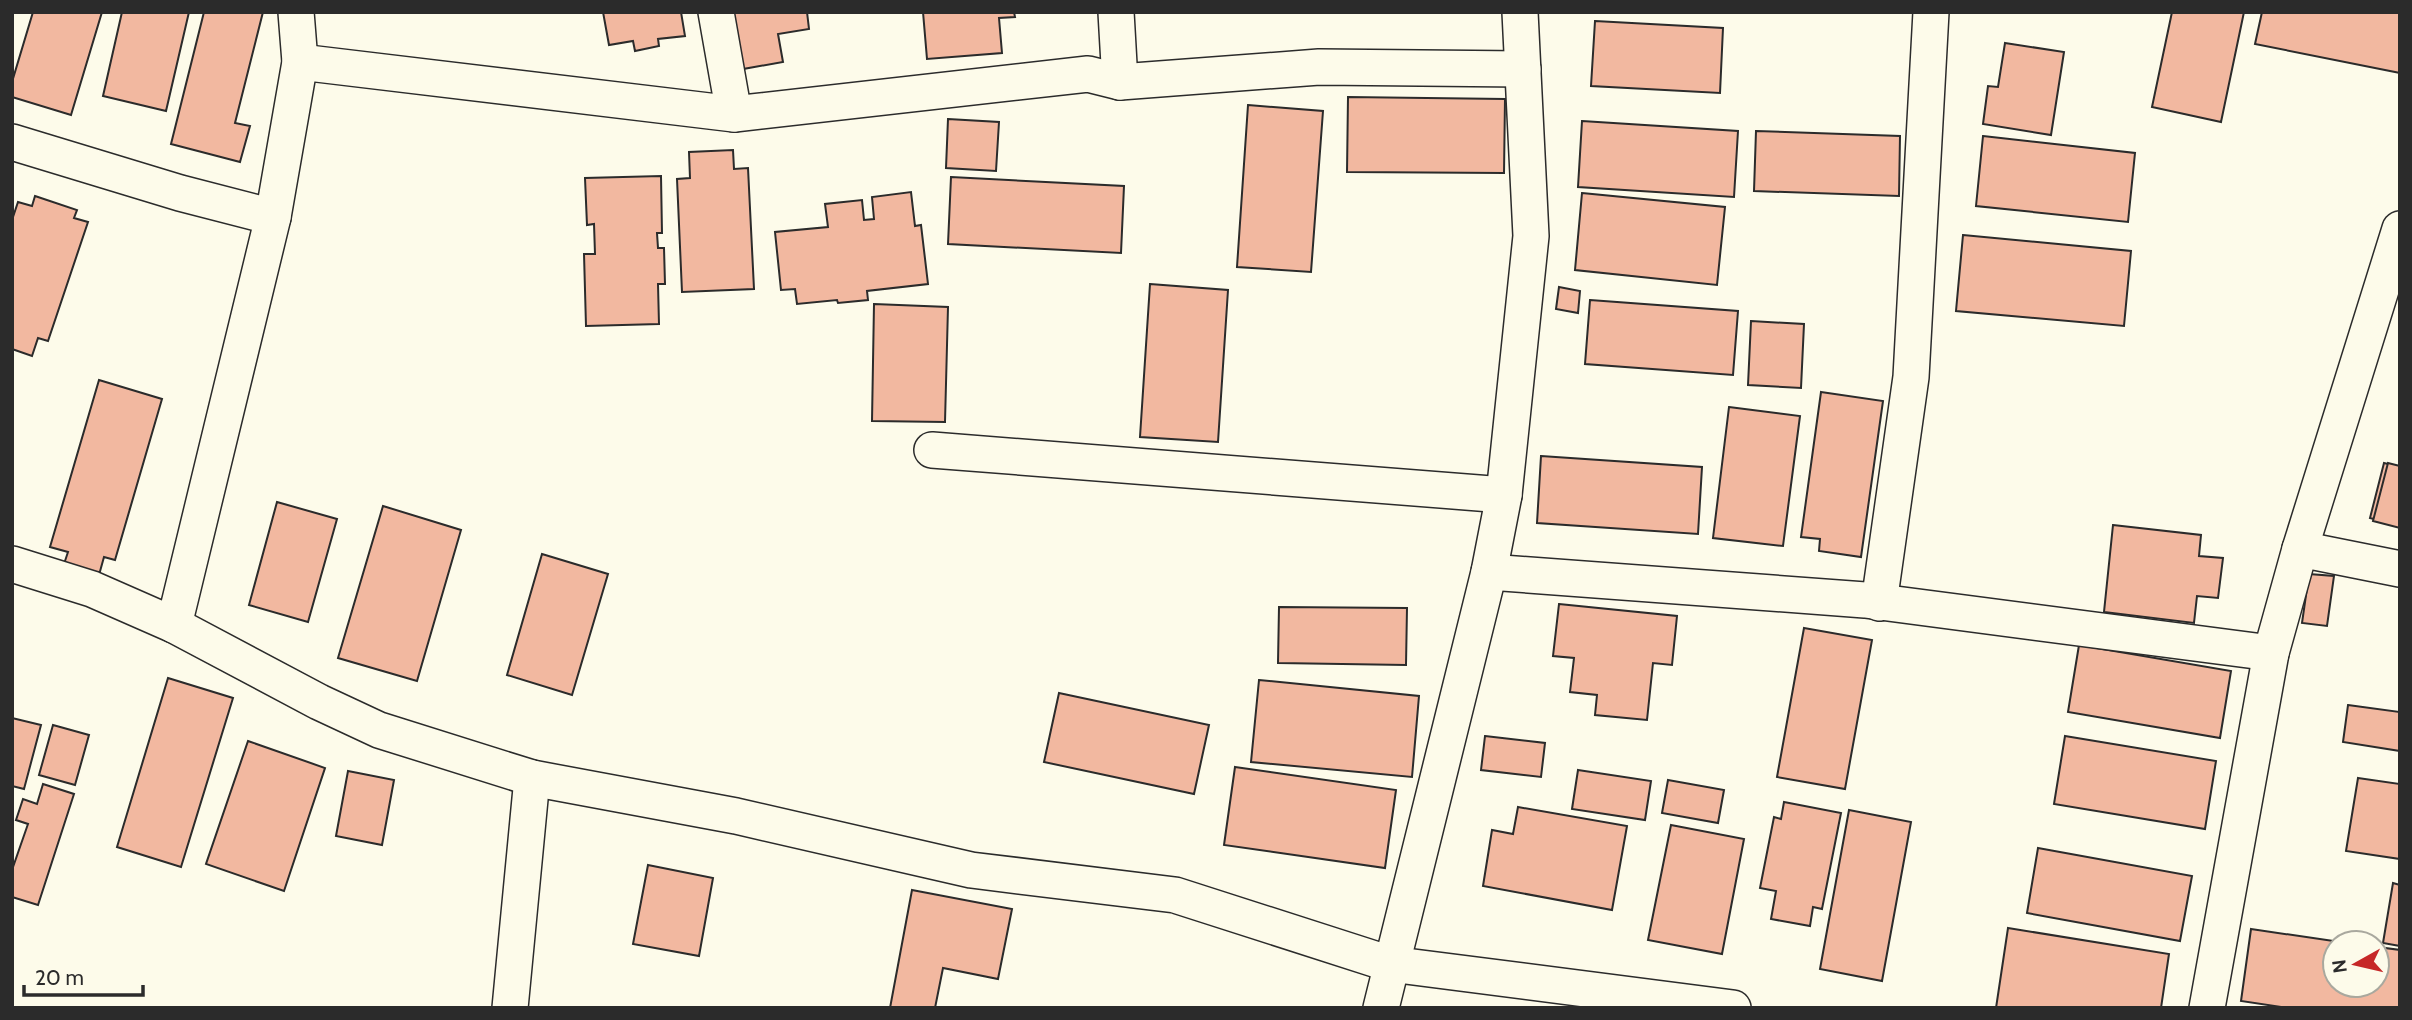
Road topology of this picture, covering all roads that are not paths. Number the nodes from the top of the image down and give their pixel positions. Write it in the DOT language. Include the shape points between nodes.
graph roads {
  1 [pos="296,12"];
  2 [pos="716,12"];
  3 [pos="1116,12"];
  4 [pos="1520,12"];
  5 [pos="1931,12"];
  6 [pos="300,62"];
  7 [pos="1523,68"];
  8 [pos="1120,82"];
  9 [pos="734,114"];
  10 [pos="12,142"];
  11 [pos="273,217"];
  12 [pos="2400,229"];
  13 [pos="932,450"];
  14 [pos="1504,495"];
  15 [pos="2300,549"];
  16 [pos="12,564"];
  17 [pos="2400,569"];
  18 [pos="1489,572"];
  19 [pos="1879,603"];
  20 [pos="174,625"];
  21 [pos="2271,653"];
  22 [pos="532,778"];
  23 [pos="1390,964"];
  24 [pos="510,1008"];
  25 [pos="1381,1008"];
  26 [pos="1733,1008"];
  27 [pos="2207,1008"];
  1 -- 6 [label="street"];
  2 -- 9 [label="street"];
  3 -- 8 [label="street"];
  4 -- 7 [label="street"];
  5 -- 19 [label="street" via="1911,377"];
  6 -- 9 [label="street"];
  6 -- 11 [label="street"];
  7 -- 8 [label="street" via="1319,67"];
  7 -- 14 [label="street" via="1531,236"];
  8 -- 9 [label="street" via="1088,74"];
  10 -- 11 [label="street"];
  11 -- 20 [label="street"];
  12 -- 15 [label="street"];
  13 -- 14 [label="street"];
  14 -- 18 [label="street"];
  15 -- 17 [label="street"];
  15 -- 21 [label="street"];
  16 -- 20 [label="street" via="92,590"];
  18 -- 19 [label="street"];
  18 -- 23 [label="street"];
  19 -- 21 [label="street"];
  20 -- 22 [label="street" via="379,730"];
  21 -- 27 [label="street"];
  22 -- 23 [label="street" via="736,816 971,870 1175,895"];
  22 -- 24 [label="street"];
  23 -- 25 [label="street"];
  23 -- 26 [label="street"];
}
